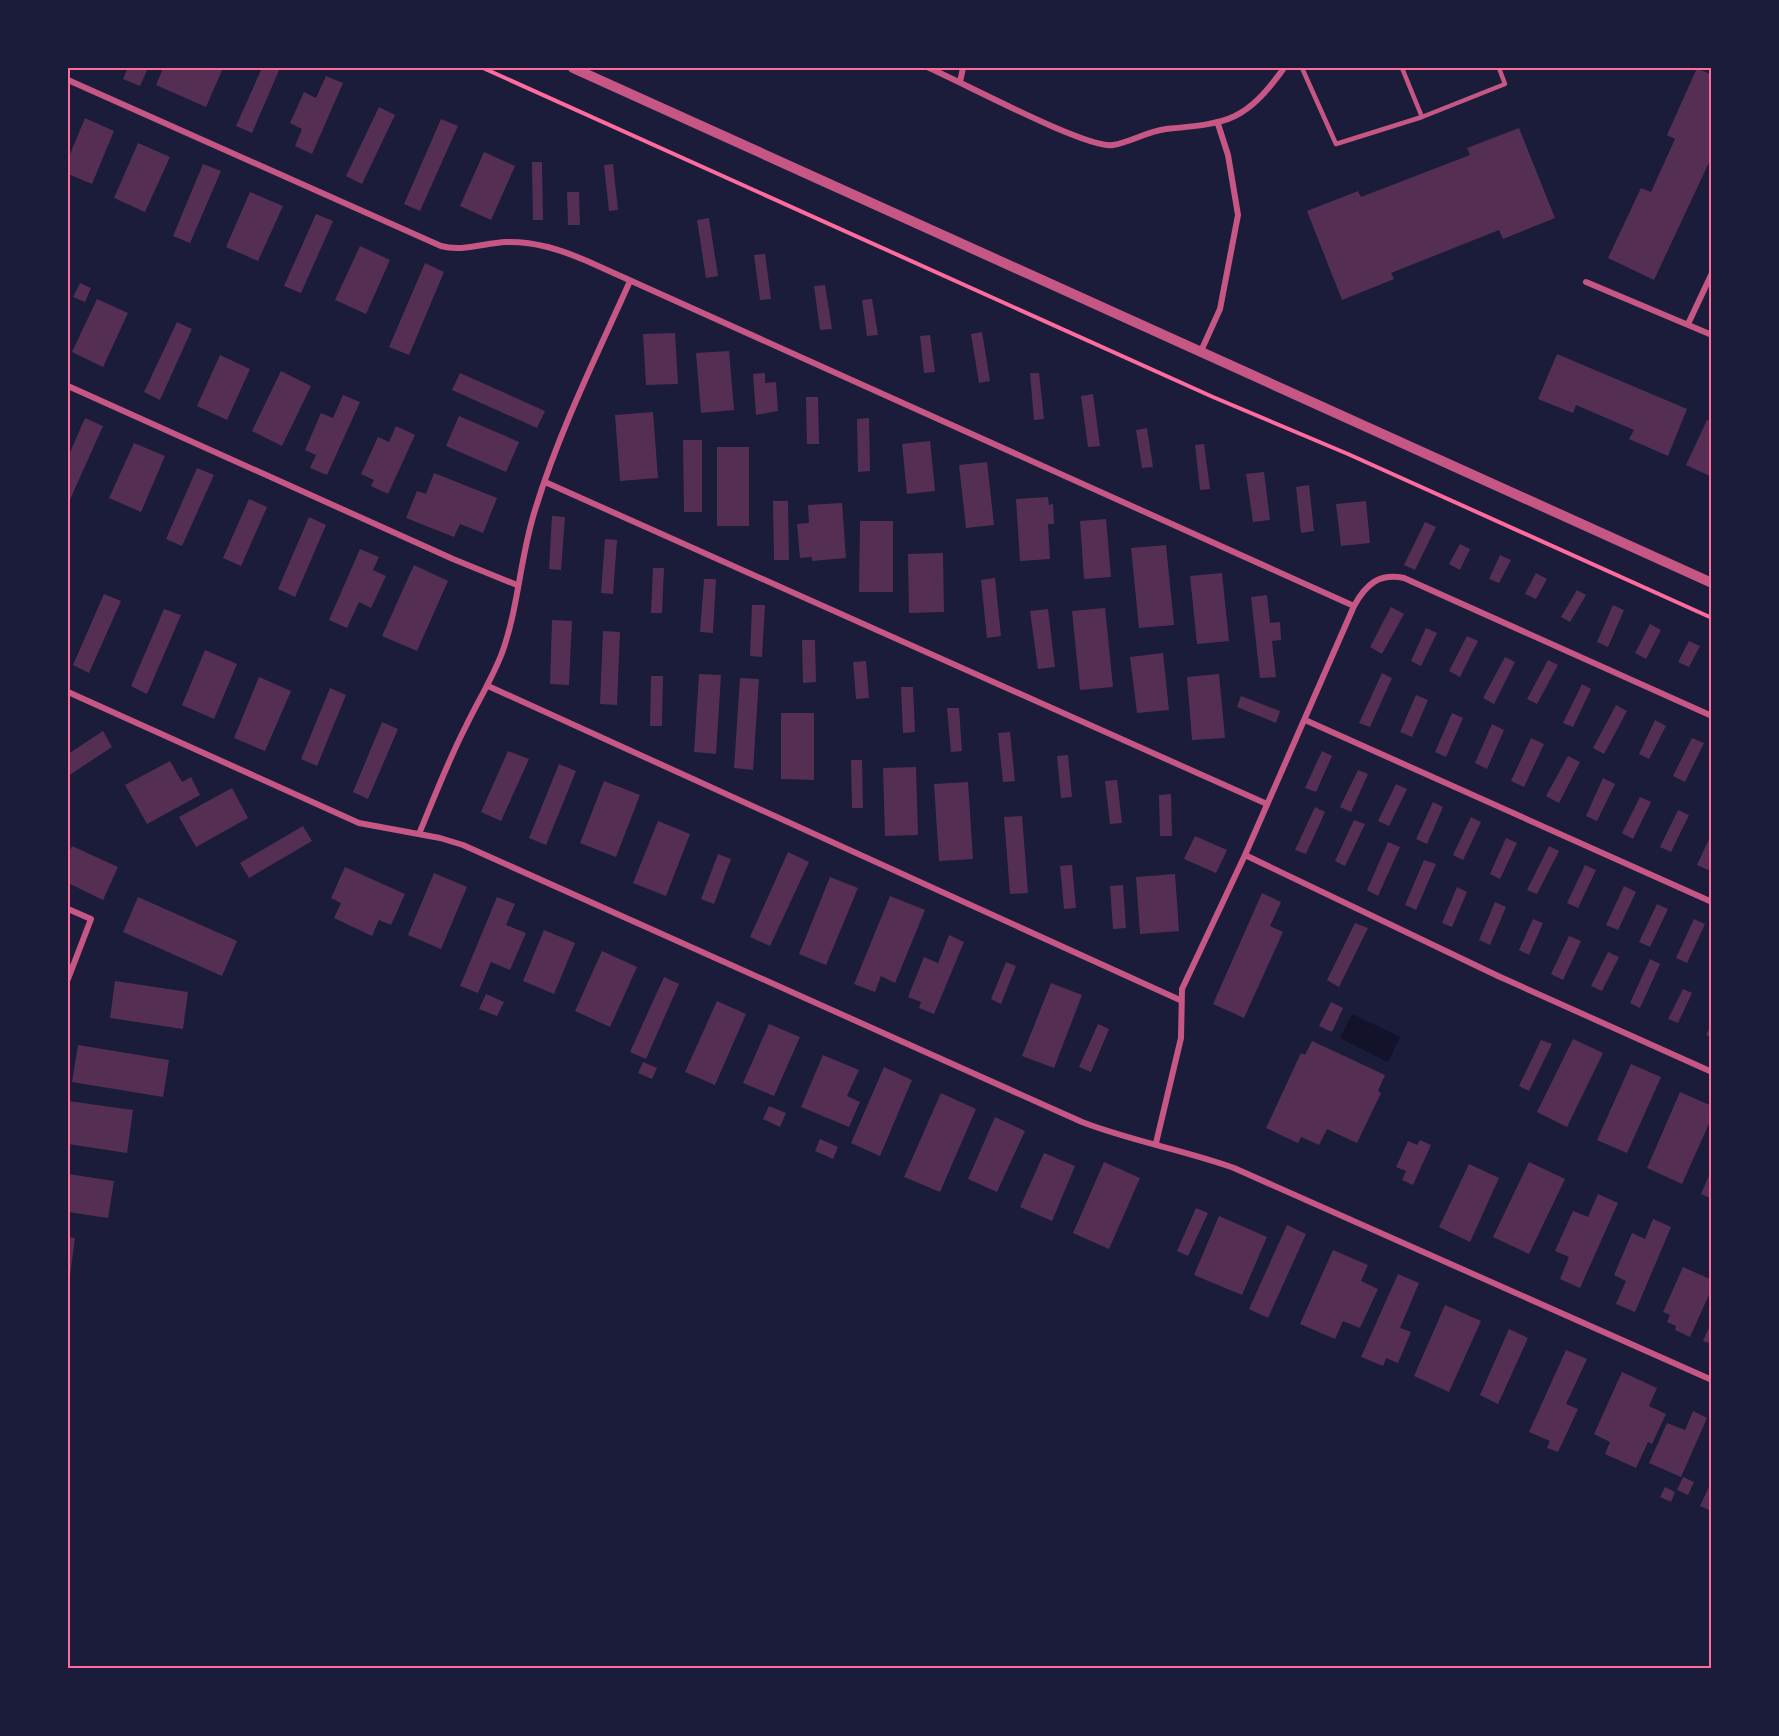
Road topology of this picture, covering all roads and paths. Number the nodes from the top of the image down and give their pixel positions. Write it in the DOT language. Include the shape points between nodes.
graph roads {
  1 [pos="483,68"];
  2 [pos="573,68"];
  3 [pos="929,68"];
  4 [pos="963,68"];
  5 [pos="1284,68"];
  6 [pos="1302,68"];
  7 [pos="1402,68"];
  8 [pos="1499,68"];
  9 [pos="68,80"];
  10 [pos="960,82"];
  11 [pos="1422,117"];
  12 [pos="1218,124"];
  13 [pos="1712,273"];
  14 [pos="630,281"];
  15 [pos="1586,282"];
  16 [pos="1688,324"];
  17 [pos="1712,335"];
  18 [pos="1201,351"];
  19 [pos="68,386"];
  20 [pos="545,482"];
  21 [pos="1712,583"];
  22 [pos="518,585"];
  23 [pos="1354,606"];
  24 [pos="1712,618"];
  25 [pos="488,686"];
  26 [pos="68,692"];
  27 [pos="1712,716"];
  28 [pos="1305,720"];
  29 [pos="1267,804"];
  30 [pos="419,834"];
  31 [pos="1245,855"];
  32 [pos="1712,902"];
  33 [pos="68,909"];
  34 [pos="68,979"];
  35 [pos="1180,1000"];
  36 [pos="1712,1072"];
  37 [pos="1156,1143"];
  38 [pos="1712,1380"];
  1 -- 24 [label="path"];
  2 -- 18 [label="street"];
  3 -- 10 [label="street"];
  4 -- 10 [label="street"];
  5 -- 12 [label="street" via="1241,116"];
  6 -- 11 [label="lane" via="1336,144"];
  7 -- 11 [label="lane"];
  8 -- 11 [label="lane" via="1506,84"];
  9 -- 14 [label="street" via="430,242 457,249 507,242 541,245"];
  10 -- 12 [label="street" via="1073,135 1112,145 1159,130"];
  12 -- 18 [label="street" via="1228,155 1238,215 1220,309"];
  13 -- 16 [label="street"];
  14 -- 20 [label="street"];
  14 -- 23 [label="street"];
  15 -- 16 [label="street"];
  16 -- 17 [label="street"];
  18 -- 21 [label="street"];
  19 -- 22 [label="street"];
  20 -- 22 [label="street"];
  20 -- 29 [label="street"];
  22 -- 25 [label="street" via="512,621"];
  23 -- 27 [label="street" via="1376,579 1404,578"];
  23 -- 28 [label="street"];
  25 -- 30 [label="street" via="465,728"];
  25 -- 35 [label="street"];
  26 -- 30 [label="street" via="359,822"];
  28 -- 29 [label="street"];
  28 -- 32 [label="street"];
  29 -- 31 [label="street"];
  30 -- 37 [label="street" via="463,846 1082,1122"];
  31 -- 35 [label="street" via="1186,977"];
  31 -- 36 [label="street" via="1498,976"];
  33 -- 34 [label="street" via="91,919"];
  35 -- 37 [label="street" via="1181,1038"];
  37 -- 38 [label="street" via="1234,1168"];
}
